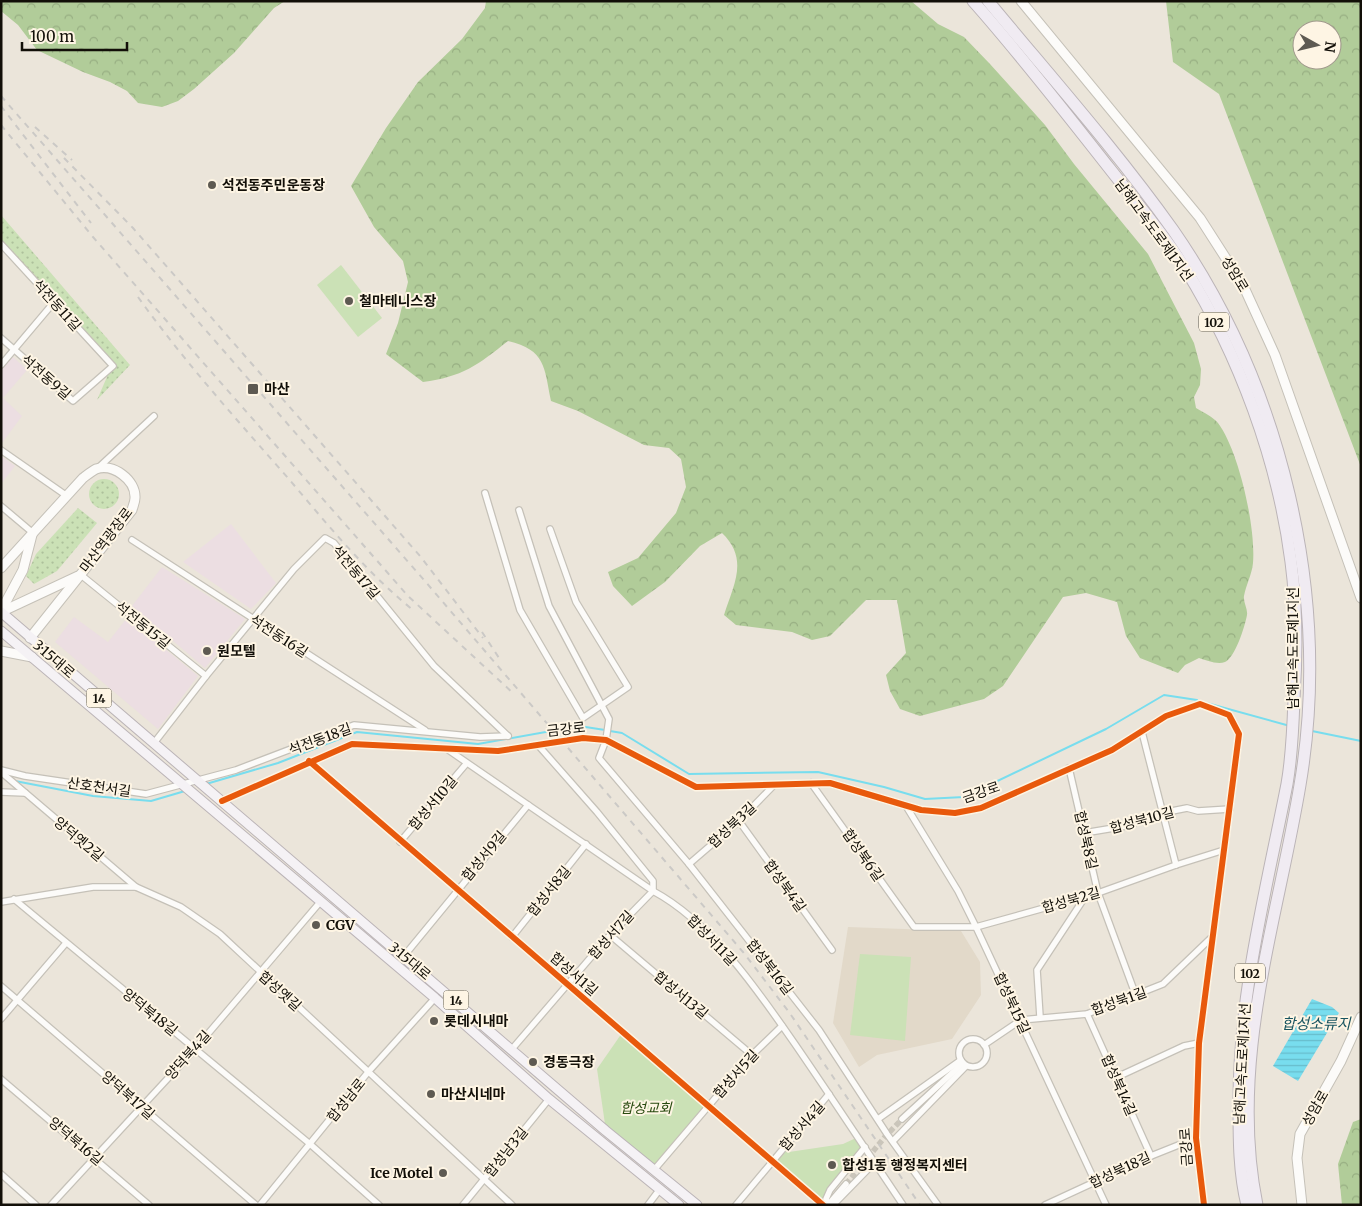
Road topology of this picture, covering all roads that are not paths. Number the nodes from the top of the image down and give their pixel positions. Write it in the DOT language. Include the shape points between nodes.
graph roads {
  1 [pos="973,1"];
  2 [pos="988,1"];
  3 [pos="1021,1"];
  4 [pos="1,244"];
  5 [pos="55,301"];
  6 [pos="1,338"];
  7 [pos="15,350"];
  8 [pos="1,365"];
  9 [pos="113,366"];
  10 [pos="154,416"];
  11 [pos="1,450"];
  12 [pos="97,469"];
  13 [pos="485,493"];
  14 [pos="67,496"];
  15 [pos="1,506"];
  16 [pos="519,510"];
  17 [pos="550,529"];
  18 [pos="33,533"];
  19 [pos="132,540"];
  20 [pos="1,568"];
  21 [pos="81,575"];
  22 [pos="1361,598"];
  23 [pos="1,612"];
  24 [pos="253,619"];
  25 [pos="1,631"];
  26 [pos="30,638"];
  27 [pos="1,651"];
  28 [pos="32,657"];
  29 [pos="206,676"];
  30 [pos="602,705"];
  31 [pos="427,732"];
  32 [pos="1142,732"];
  33 [pos="508,736"];
  34 [pos="606,739"];
  35 [pos="154,743"];
  36 [pos="538,745"];
  37 [pos="447,749"];
  38 [pos="309,761"];
  39 [pos="466,764"];
  40 [pos="1069,768"];
  41 [pos="2,772"];
  42 [pos="197,781"];
  43 [pos="812,783"];
  44 [pos="183,785"];
  45 [pos="774,785"];
  46 [pos="1,792"];
  47 [pos="24,792"];
  48 [pos="218,798"];
  49 [pos="528,805"];
  50 [pos="906,806"];
  51 [pos="1230,809"];
  52 [pos="1162,814"];
  53 [pos="739,821"];
  54 [pos="1084,833"];
  55 [pos="400,842"];
  56 [pos="586,844"];
  57 [pos="1224,850"];
  58 [pos="689,864"];
  59 [pos="1176,864"];
  60 [pos="136,887"];
  61 [pos="456,889"];
  62 [pos="653,891"];
  63 [pos="1098,893"];
  64 [pos="1085,897"];
  65 [pos="14,899"];
  66 [pos="321,901"];
  67 [pos="1,902"];
  68 [pos="914,927"];
  69 [pos="976,927"];
  70 [pos="610,935"];
  71 [pos="512,937"];
  72 [pos="1211,938"];
  73 [pos="66,942"];
  74 [pos="832,950"];
  75 [pos="404,956"];
  76 [pos="260,974"];
  77 [pos="1,986"];
  78 [pos="567,986"];
  79 [pos="1136,996"];
  80 [pos="435,998"];
  81 [pos="18,1000"];
  82 [pos="1087,1014"];
  83 [pos="1040,1017"];
  84 [pos="1361,1017"];
  85 [pos="1,1019"];
  86 [pos="1021,1020"];
  87 [pos="782,1026"];
  88 [pos="1198,1043"];
  89 [pos="984,1045"];
  90 [pos="195,1048"];
  91 [pos="512,1049"];
  92 [pos="752,1055"];
  93 [pos="963,1063"];
  94 [pos="370,1071"];
  95 [pos="1115,1078"];
  96 [pos="1,1079"];
  97 [pos="830,1094"];
  98 [pos="549,1099"];
  99 [pos="708,1106"];
  100 [pos="141,1107"];
  101 [pos="878,1119"];
  102 [pos="902,1119"];
  103 [pos="1196,1138"];
  104 [pos="893,1141"];
  105 [pos="310,1144"];
  106 [pos="865,1147"];
  107 [pos="1151,1156"];
  108 [pos="94,1157"];
  109 [pos="772,1161"];
  110 [pos="875,1162"];
  111 [pos="654,1170"];
  112 [pos="1,1174"];
  113 [pos="484,1178"];
  114 [pos="1096,1182"];
  115 [pos="846,1184"];
  116 [pos="660,1189"];
  117 [pos="36,1205"];
  118 [pos="51,1205"];
  119 [pos="149,1205"];
  120 [pos="256,1205"];
  121 [pos="260,1205"];
  122 [pos="379,1205"];
  123 [pos="463,1205"];
  124 [pos="512,1205"];
  125 [pos="648,1205"];
  126 [pos="679,1205"];
  127 [pos="697,1205"];
  128 [pos="736,1205"];
  129 [pos="823,1205"];
  130 [pos="828,1205"];
  131 [pos="903,1205"];
  132 [pos="938,1205"];
  133 [pos="1044,1205"];
  134 [pos="1106,1205"];
  135 [pos="1204,1205"];
  136 [pos="1247,1205"];
  137 [pos="1257,1205"];
  138 [pos="1302,1205"];
  1 -- 136 [label="highway, 남해고속도로제1지선 / 102" via="1025,60 1185,268 1226,345 1264,443 1278,495 1291,561 1296,618 1294,710 1292,743 1242,1021 1239,1138"];
  2 -- 137 [label="highway, 남해고속도로제1지선 / 102" via="1074,102 1174,232 1201,276 1246,364 1284,474 1300,550 1308,650 1308,708 1300,784 1258,994 1252,1043 1248,1139"];
  3 -- 22 [label="main road, 성암로" via="1200,218 1243,285 1275,355"];
  4 -- 5 [label="street, 석전동11길"];
  5 -- 7 [label="street"];
  5 -- 9 [label="street, 석전동11길"];
  6 -- 7 [label="street, 석전동9길"];
  7 -- 8 [label="street"];
  7 -- 9 [label="street, 석전동9길" via="73,401"];
  10 -- 12 [label="street"];
  11 -- 14 [label="street"];
  12 -- 14 [label="main road" via="83,478"];
  12 -- 21 [label="main road, 마산역광장로" via="109,468 119,472 130,483 135,497 132,510"];
  13 -- 30 [label="street" via="520,610 583,718"];
  14 -- 18 [label="main road"];
  15 -- 18 [label="street"];
  16 -- 30 [label="street" via="549,606"];
  17 -- 30 [label="street" via="576,602 628,687"];
  18 -- 20 [label="main road"];
  18 -- 23 [label="main road" via="22,570"];
  19 -- 24 [label="street, 석전동16길"];
  21 -- 23 [label="main road"];
  21 -- 26 [label="main road, 마산역광장로"];
  21 -- 29 [label="street, 석전동15길"];
  23 -- 26 [label="main road, 3·15대로 / 14"];
  24 -- 29 [label="street, 석전동17길"];
  24 -- 31 [label="street, 석전동16길"];
  24 -- 33 [label="street, 석전동17길" via="294,569 325,538 334,543 434,666"];
  25 -- 28 [label="main road, 3·15대로 / 14"];
  26 -- 35 [label="main road, 3·15대로 / 14"];
  27 -- 28 [label="main road"];
  28 -- 44 [label="main road, 3·15대로 / 14"];
  29 -- 35 [label="street, 석전동17길"];
  30 -- 34 [label="street" via="610,718"];
  31 -- 33 [label="street, 석전동18길"];
  31 -- 42 [label="street, 석전동18길" via="354,725 236,770"];
  32 -- 40 [label="street, 금강로" via="1112,750"];
  32 -- 51 [label="street, 금강로" via="1166,716 1200,704 1229,715 1239,734"];
  32 -- 52 [label="street"];
  34 -- 36 [label="street, 금강로" via="583,738"];
  34 -- 45 [label="street, 금강로" via="696,787"];
  34 -- 58 [label="street, 합성북16길" via="599,758"];
  35 -- 42 [label="main road, 3·15대로 / 14"];
  36 -- 37 [label="street, 금강로" via="498,751"];
  36 -- 62 [label="street" via="653,881"];
  37 -- 38 [label="street, 금강로" via="352,744"];
  37 -- 39 [label="street, 합성서11길"];
  38 -- 48 [label="street, 금강로"];
  38 -- 55 [label="street, 합성서1길"];
  39 -- 49 [label="street, 합성서11길"];
  39 -- 55 [label="street, 합성서10길"];
  40 -- 50 [label="street, 금강로" via="981,808 955,813"];
  40 -- 54 [label="street, 합성북8길"];
  41 -- 44 [label="street, 산호천서길" via="146,794"];
  41 -- 47 [label="street, 양덕옛2길"];
  42 -- 44 [label="street, 산호천서길"];
  42 -- 48 [label="main road, 14"];
  43 -- 45 [label="street, 금강로"];
  43 -- 50 [label="street, 금강로" via="830,783"];
  43 -- 68 [label="street, 합성북6길"];
  44 -- 66 [label="main road, 3·15대로 / 14"];
  45 -- 53 [label="street, 합성북3길"];
  46 -- 47 [label="street"];
  47 -- 60 [label="street, 양덕옛2길"];
  48 -- 75 [label="main road, 3·15대로 / 14"];
  49 -- 56 [label="street, 합성서11길"];
  49 -- 61 [label="street, 합성서9길"];
  50 -- 69 [label="street, 합성북15길"];
  51 -- 52 [label="street, 합성북10길" via="1198,811 1187,808"];
  51 -- 57 [label="street, 금강로"];
  52 -- 54 [label="street, 합성북10길" via="1126,826"];
  52 -- 59 [label="street"];
  53 -- 58 [label="street, 합성북3길"];
  53 -- 74 [label="street, 합성북4길"];
  54 -- 63 [label="street, 합성북8길"];
  55 -- 61 [label="street, 합성서1길"];
  56 -- 62 [label="street, 합성서11길"];
  56 -- 71 [label="street, 합성서8길"];
  57 -- 59 [label="street, 합성북2길"];
  57 -- 72 [label="street, 금강로"];
  58 -- 101 [label="street, 합성북16길" via="819,1030"];
  59 -- 63 [label="street, 합성북2길"];
  60 -- 65 [label="street, 합성옛길" via="93,887"];
  60 -- 76 [label="street, 합성옛길" via="182,907 220,934"];
  61 -- 71 [label="street, 합성서1길"];
  61 -- 75 [label="street, 합성서9길"];
  62 -- 70 [label="street, 합성서7길"];
  62 -- 87 [label="street, 합성서11길" via="694,920 750,980"];
  63 -- 64 [label="street, 합성북2길"];
  63 -- 79 [label="street, 합성북8길"];
  64 -- 69 [label="street, 합성북2길"];
  64 -- 83 [label="street" via="1037,970"];
  65 -- 67 [label="street, 합성옛길"];
  65 -- 73 [label="street, 양덕북18길"];
  66 -- 76 [label="street, 양덕북4길"];
  66 -- 80 [label="main road, 3·15대로 / 14"];
  68 -- 69 [label="street, 합성북2길"];
  69 -- 86 [label="street, 합성북15길"];
  70 -- 78 [label="street, 합성서7길"];
  70 -- 92 [label="street, 합성서13길"];
  71 -- 78 [label="street, 합성서1길"];
  72 -- 79 [label="street, 합성북1길" via="1163,984"];
  72 -- 88 [label="street, 금강로"];
  73 -- 81 [label="street"];
  73 -- 90 [label="street, 양덕북18길"];
  75 -- 91 [label="main road, 3·15대로 / 14"];
  76 -- 90 [label="street, 양덕북4길"];
  76 -- 94 [label="street, 합성옛길"];
  77 -- 81 [label="street, 양덕북17길"];
  78 -- 91 [label="street, 합성서7길"];
  78 -- 99 [label="street, 합성서1길"];
  79 -- 82 [label="street, 합성북1길"];
  80 -- 94 [label="street, 합성남로"];
  80 -- 98 [label="main road, 3·15대로 / 14"];
  81 -- 85 [label="street"];
  81 -- 100 [label="street, 양덕북17길"];
  82 -- 83 [label="street, 합성북1길"];
  82 -- 95 [label="street, 합성북14길"];
  83 -- 86 [label="street, 합성북1길"];
  84 -- 138 [label="main road, 성암로" via="1341,1061 1300,1134 1297,1158"];
  86 -- 89 [label="street, 합성북1길"];
  86 -- 114 [label="street, 합성북15길"];
  87 -- 92 [label="street, 합성서5길"];
  87 -- 97 [label="street, 합성서11길"];
  88 -- 95 [label="street" via="1184,1046"];
  88 -- 103 [label="street, 금강로"];
  89 -- 93 [label="street" via="987,1052 985,1061 977,1067"];
  89 -- 93 [label="street" via="975,1040 966,1041 960,1048"];
  90 -- 100 [label="street, 양덕북4길"];
  90 -- 105 [label="street, 양덕북18길"];
  91 -- 111 [label="main road, 3·15대로 / 14"];
  92 -- 99 [label="street, 합성서5길"];
  93 -- 101 [label="street"];
  93 -- 102 [label="street"];
  93 -- 104 [label="street"];
  94 -- 105 [label="street, 합성남로"];
  94 -- 113 [label="street, 합성옛길"];
  95 -- 107 [label="street, 합성북14길"];
  96 -- 108 [label="street, 양덕북16길"];
  97 -- 106 [label="street, 합성서11길"];
  97 -- 109 [label="street, 합성서4길"];
  98 -- 113 [label="street, 합성남3길"];
  98 -- 116 [label="main road, 3·15대로 / 14"];
  99 -- 109 [label="street, 합성서1길"];
  99 -- 111 [label="street, 합성서5길"];
  100 -- 108 [label="street, 양덕북4길"];
  100 -- 120 [label="street, 양덕북17길"];
  101 -- 104 [label="street, 합성북16길"];
  103 -- 107 [label="street, 합성북18길"];
  103 -- 135 [label="street, 금강로"];
  104 -- 132 [label="street, 합성북16길"];
  105 -- 121 [label="street, 합성남로"];
  105 -- 122 [label="street, 양덕북18길"];
  106 -- 110 [label="street, 합성서11길"];
  106 -- 130 [label="street" via="830,1190 826,1199"];
  107 -- 114 [label="street, 합성북18길"];
  108 -- 118 [label="street, 양덕북4길"];
  108 -- 119 [label="street, 양덕북16길"];
  109 -- 128 [label="street, 합성서4길"];
  109 -- 129 [label="street, 합성서1길"];
  110 -- 130 [label="street" via="834,1204"];
  110 -- 131 [label="street, 합성서11길"];
  111 -- 127 [label="main road, 3·15대로 / 14"];
  112 -- 117 [label="street"];
  113 -- 123 [label="street, 합성남3길"];
  113 -- 124 [label="street, 합성옛길"];
  114 -- 133 [label="street, 합성북18길"];
  114 -- 134 [label="street, 합성북15길"];
  115 -- 130 [label="street"];
  116 -- 125 [label="street"];
  116 -- 126 [label="main road, 3·15대로 / 14"];
}
